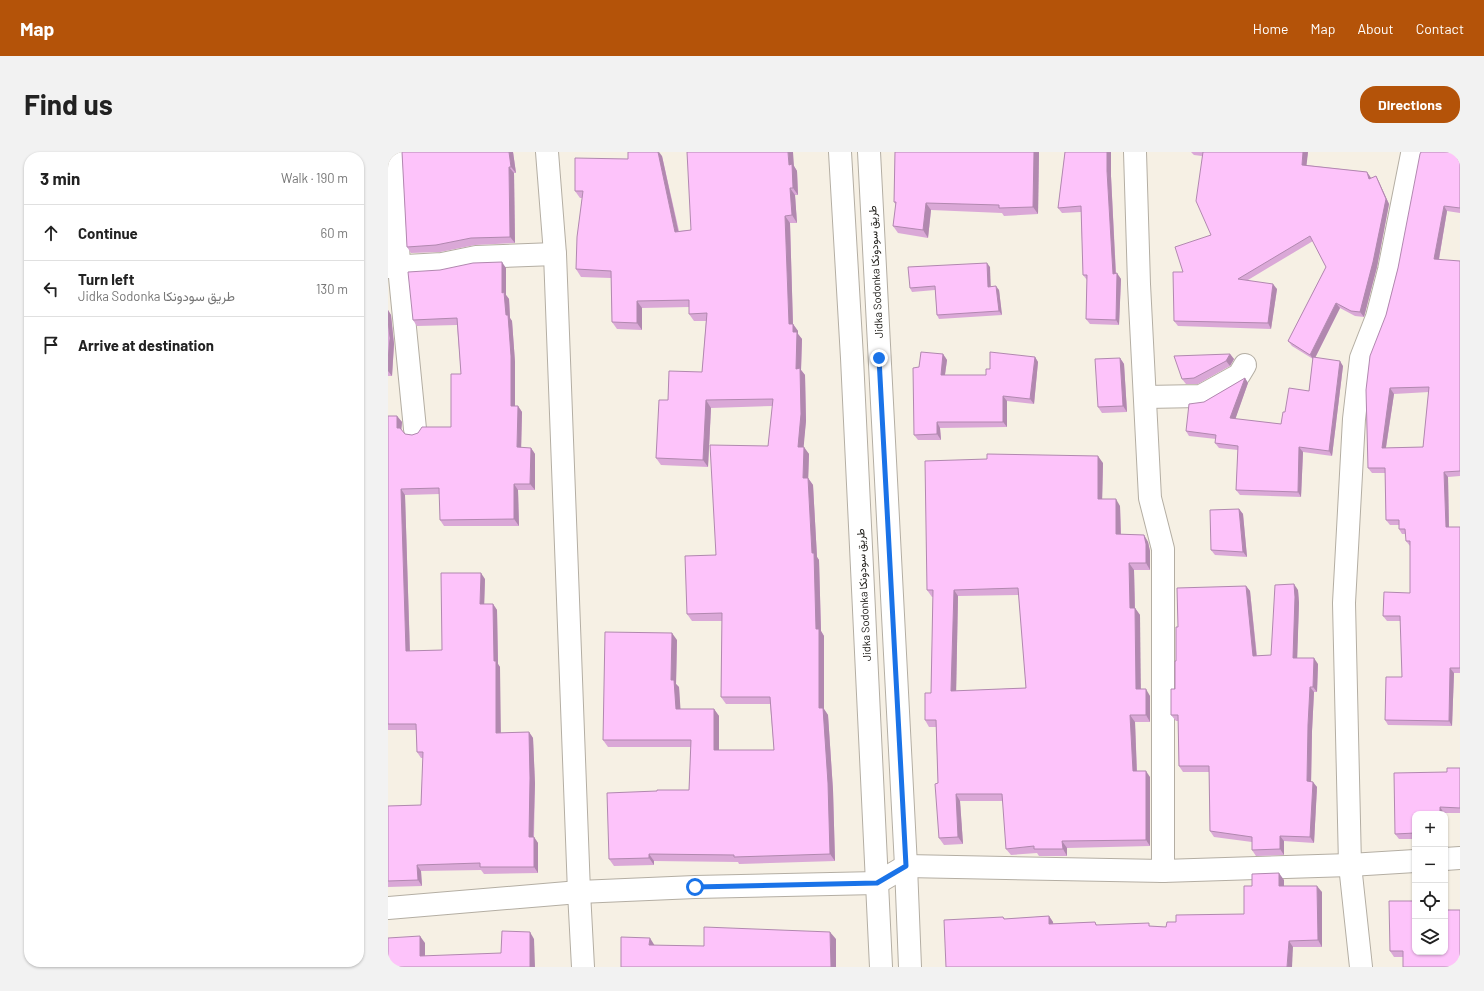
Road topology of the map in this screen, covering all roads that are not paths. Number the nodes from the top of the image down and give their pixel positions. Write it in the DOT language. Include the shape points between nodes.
graph roads {
  1 [pos="394,152"];
  2 [pos="547,152"];
  3 [pos="840,152"];
  4 [pos="869,152"];
  5 [pos="1135,152"];
  6 [pos="1414,152"];
  7 [pos="555,254"];
  8 [pos="393,267"];
  9 [pos="852,358"];
  10 [pos="879,358"];
  11 [pos="1245,365"];
  12 [pos="1145,397"];
  13 [pos="415,428"];
  14 [pos="1460,858"];
  15 [pos="1448,859"];
  16 [pos="1412,861"];
  17 [pos="1350,865"];
  18 [pos="906,866"];
  19 [pos="1163,872"];
  20 [pos="877,883"];
  21 [pos="579,892"];
  22 [pos="388,908"];
  23 [pos="583,967"];
  24 [pos="881,967"];
  25 [pos="910,967"];
  26 [pos="1361,967"];
  1 -- 8 [label="street"];
  2 -- 7 [label="street"];
  3 -- 9 [label="street, Jidka Sodonka طريق سودونكا"];
  4 -- 10 [label="street, Jidka Sodonka طريق سودونكا"];
  5 -- 12 [label="street"];
  6 -- 17 [label="street" via="1377,317 1361,358 1354,419 1344,603"];
  7 -- 8 [label="street" via="476,257 442,264"];
  7 -- 21 [label="street"];
  8 -- 13 [label="street"];
  9 -- 10 [label="street"];
  9 -- 20 [label="street, Jidka Sodonka طريق سودونكا"];
  10 -- 18 [label="street, Jidka Sodonka طريق سودونكا"];
  11 -- 12 [label="street" via="1239,375 1201,396"];
  12 -- 19 [label="street" via="1150,498 1163,549"];
  14 -- 15 [label="street"];
  16 -- 17 [label="street"];
  17 -- 19 [label="street"];
  17 -- 26 [label="street"];
  18 -- 19 [label="street"];
  18 -- 20 [label="street"];
  18 -- 25 [label="street, Jidka Sodonka طريق سودونكا"];
  20 -- 21 [label="street"];
  20 -- 24 [label="street, Jidka Sodonka طريق سودونكا"];
  21 -- 22 [label="street"];
  21 -- 23 [label="street"];
}
